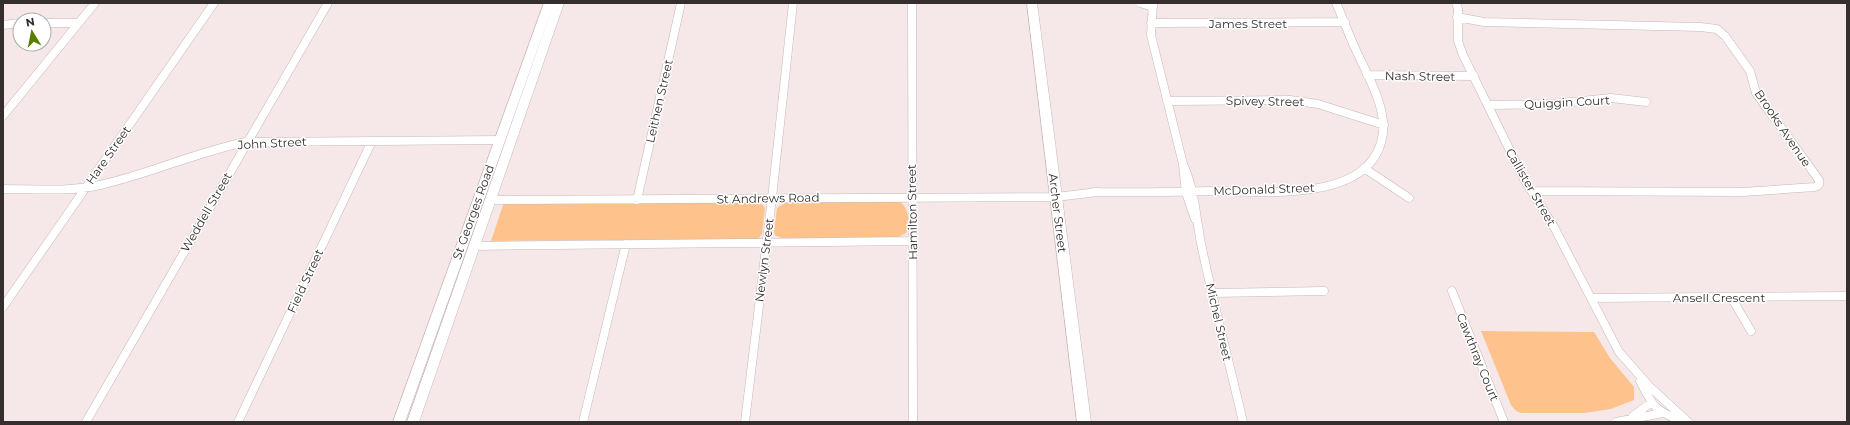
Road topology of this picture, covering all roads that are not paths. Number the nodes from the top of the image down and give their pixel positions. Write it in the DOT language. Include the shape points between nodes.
graph roads {
  1 [pos="95,3"];
  2 [pos="214,3"];
  3 [pos="328,3"];
  4 [pos="681,3"];
  5 [pos="793,3"];
  6 [pos="912,3"];
  7 [pos="1032,3"];
  8 [pos="1140,3"];
  9 [pos="1336,3"];
  10 [pos="1456,3"];
  11 [pos="554,4"];
  12 [pos="1153,5"];
  13 [pos="1458,17"];
  14 [pos="1345,22"];
  15 [pos="52,23"];
  16 [pos="78,23"];
  17 [pos="1151,23"];
  18 [pos="537,50"];
  19 [pos="1367,75"];
  20 [pos="1474,76"];
  21 [pos="1166,101"];
  22 [pos="1646,102"];
  23 [pos="1488,105"];
  24 [pos="3,116"];
  25 [pos="1384,125"];
  26 [pos="500,140"];
  27 [pos="512,140"];
  28 [pos="372,141"];
  29 [pos="246,142"];
  30 [pos="1364,168"];
  31 [pos="86,187"];
  32 [pos="3,189"];
  33 [pos="481,191"];
  34 [pos="1189,191"];
  35 [pos="1532,191"];
  36 [pos="1052,195"];
  37 [pos="492,196"];
  38 [pos="912,197"];
  39 [pos="772,198"];
  40 [pos="1409,198"];
  41 [pos="638,200"];
  42 [pos="913,241"];
  43 [pos="766,243"];
  44 [pos="626,244"];
  45 [pos="461,246"];
  46 [pos="474,246"];
  47 [pos="1324,291"];
  48 [pos="1452,291"];
  49 [pos="1212,293"];
  50 [pos="1847,296"];
  51 [pos="1731,297"];
  52 [pos="1591,298"];
  53 [pos="3,307"];
  54 [pos="1751,331"];
  55 [pos="1629,364"];
  56 [pos="417,369"];
  57 [pos="432,369"];
  58 [pos="1663,398"];
  59 [pos="1652,401"];
  60 [pos="1667,411"];
  61 [pos="1629,419"];
  62 [pos="86,422"];
  63 [pos="238,422"];
  64 [pos="399,422"];
  65 [pos="413,422"];
  66 [pos="582,422"];
  67 [pos="745,422"];
  68 [pos="913,422"];
  69 [pos="1087,422"];
  70 [pos="1243,422"];
  71 [pos="1504,422"];
  72 [pos="1616,422"];
  73 [pos="1684,422"];
  74 [pos="1688,422"];
  1 -- 16 [label="street"];
  2 -- 31 [label="street, Hare Street"];
  3 -- 29 [label="street, Weddell Street"];
  4 -- 41 [label="street, Leithen Street"];
  5 -- 39 [label="street, Newlyn Street"];
  6 -- 38 [label="street, Hamilton Street"];
  7 -- 36 [label="main road, Archer Street"];
  8 -- 12 [label="street"];
  9 -- 14 [label="street, McDonald Street"];
  10 -- 13 [label="street, Callister Street"];
  11 -- 18 [label="street, St Georges Road"];
  12 -- 17 [label="street, Michel Street"];
  13 -- 20 [label="street, Callister Street" via="1458,41"];
  13 -- 35 [label="street, Brooks Avenue" via="1484,22 1717,29 1750,71 1756,93 1820,180 1820,185 1815,187 1743,192"];
  14 -- 17 [label="street, James Street"];
  14 -- 19 [label="street, McDonald Street"];
  15 -- 16 [label="street"];
  16 -- 24 [label="street"];
  17 -- 21 [label="street, Michel Street" via="1151,35"];
  18 -- 26 [label="street, St Georges Road"];
  18 -- 27 [label="street, St Georges Road"];
  19 -- 20 [label="street, Nash Street"];
  19 -- 25 [label="street, McDonald Street"];
  20 -- 23 [label="street, Callister Street"];
  21 -- 25 [label="street, Spivey Street" via="1290,100 1318,104"];
  21 -- 34 [label="street, Michel Street" via="1183,164 1182,175"];
  22 -- 23 [label="street, Quiggin Court" via="1611,98 1552,104"];
  23 -- 35 [label="street, Callister Street"];
  25 -- 30 [label="street, McDonald Street" via="1377,153"];
  26 -- 27 [label="street"];
  26 -- 28 [label="street, John Street"];
  26 -- 33 [label="street, St Georges Road"];
  27 -- 37 [label="street, St Georges Road"];
  28 -- 29 [label="street, John Street"];
  28 -- 63 [label="street, Field Street"];
  29 -- 31 [label="street, John Street"];
  29 -- 62 [label="street, Weddell Street"];
  30 -- 34 [label="street, McDonald Street" via="1346,180 1318,188"];
  30 -- 40 [label="street"];
  31 -- 32 [label="street, John Street"];
  31 -- 53 [label="street, Hare Street"];
  33 -- 37 [label="street"];
  33 -- 45 [label="street, St Georges Road"];
  34 -- 36 [label="street, McDonald Street"];
  34 -- 49 [label="street, Michel Street" via="1190,208 1196,221"];
  35 -- 52 [label="street, Callister Street" via="1554,226"];
  36 -- 38 [label="street, St Andrews Road"];
  36 -- 69 [label="main road, Archer Street"];
  37 -- 41 [label="street, St Andrews Road"];
  37 -- 46 [label="street, St Georges Road"];
  38 -- 39 [label="street, St Andrews Road"];
  38 -- 42 [label="street, Hamilton Street"];
  39 -- 41 [label="street, St Andrews Road"];
  39 -- 43 [label="street, Newlyn Street"];
  42 -- 43 [label="street"];
  42 -- 68 [label="street, Hamilton Street"];
  43 -- 44 [label="street"];
  43 -- 67 [label="street, Newlyn Street"];
  44 -- 46 [label="street"];
  44 -- 66 [label="street"];
  45 -- 46 [label="street"];
  45 -- 56 [label="street, St Georges Road"];
  46 -- 57 [label="street, St Georges Road"];
  47 -- 49 [label="street"];
  48 -- 71 [label="street, Cawthray Court"];
  49 -- 70 [label="street, Michel Street"];
  50 -- 51 [label="street, Ansell Crescent"];
  51 -- 52 [label="street, Ansell Crescent"];
  51 -- 54 [label="street"];
  52 -- 55 [label="street, Callister Street" via="1619,352"];
  55 -- 58 [label="street, Callister Street"];
  55 -- 59 [label="street, Callister Street"];
  56 -- 57 [label="street"];
  56 -- 64 [label="street, St Georges Road"];
  57 -- 65 [label="street, St Georges Road"];
  58 -- 59 [label="street" via="1654,398"];
  58 -- 60 [label="street, Callister Street" via="1668,402"];
  59 -- 60 [label="street, Callister Street" via="1657,410"];
  59 -- 61 [label="street"];
  60 -- 61 [label="street"];
  60 -- 73 [label="street, Callister Street"];
  60 -- 74 [label="street, Callister Street"];
  61 -- 72 [label="street"];
}
